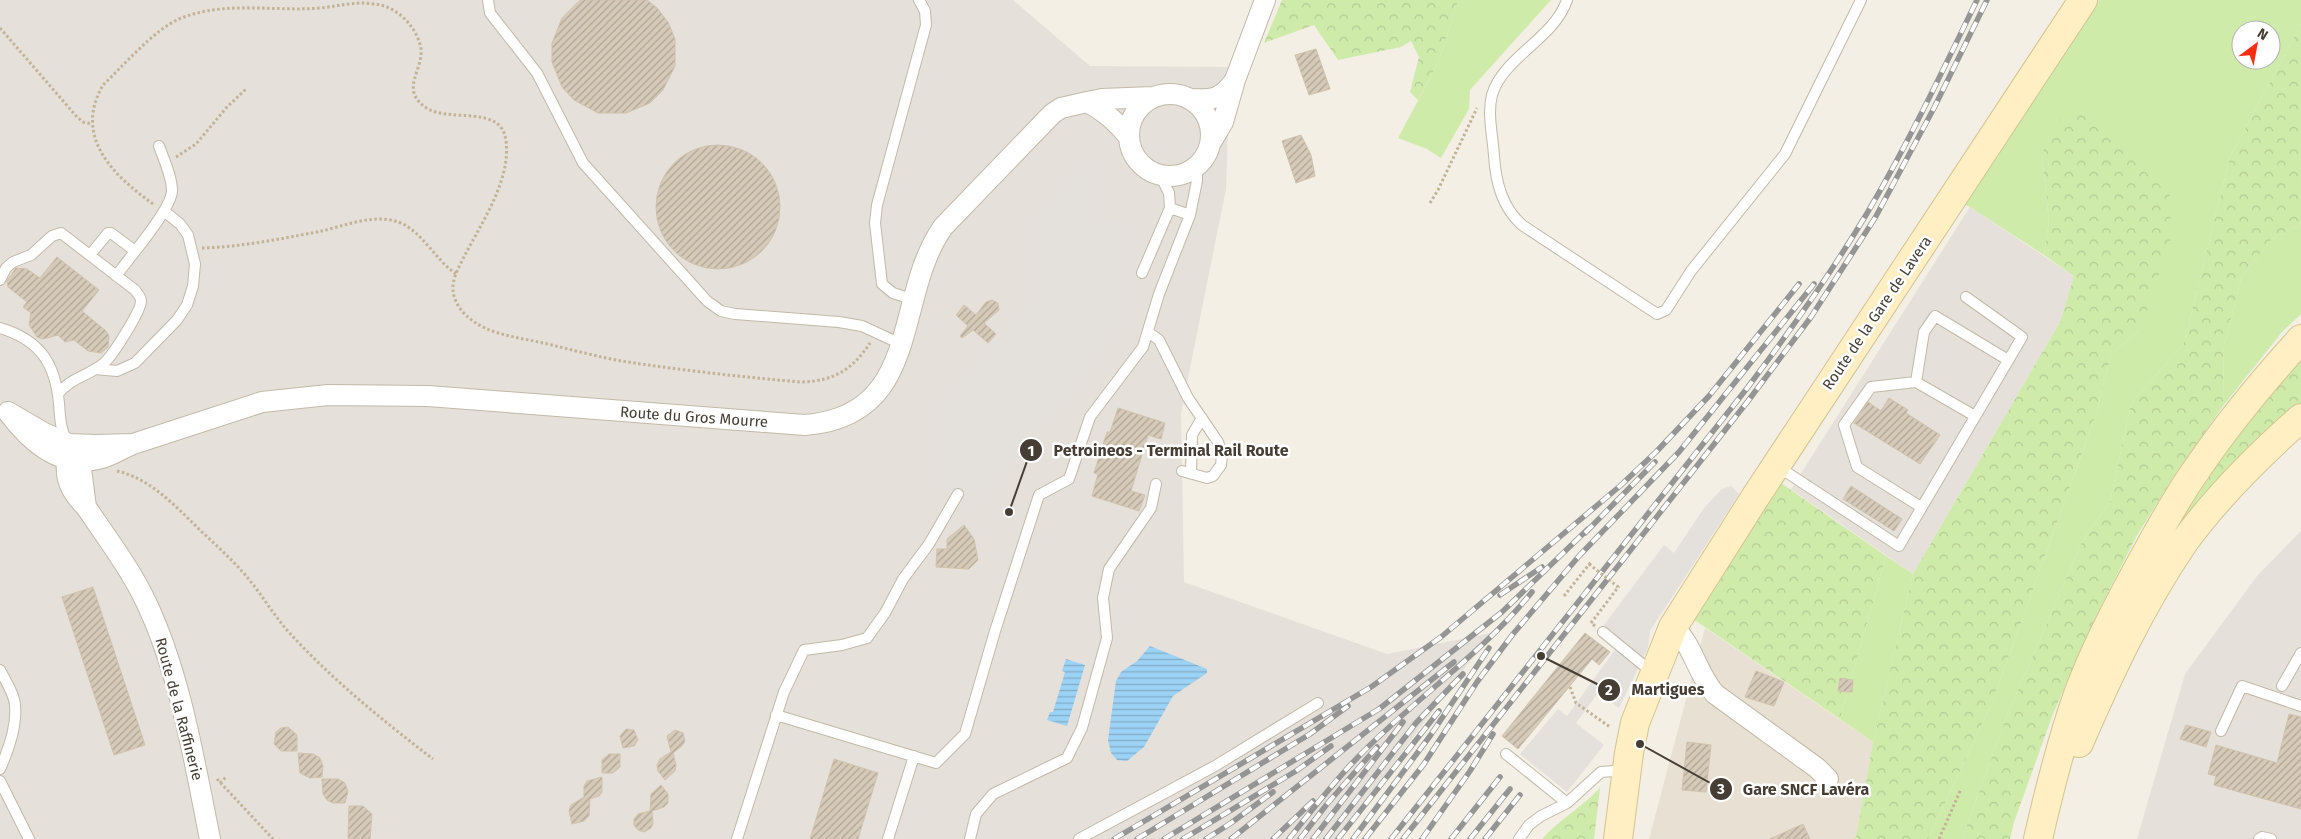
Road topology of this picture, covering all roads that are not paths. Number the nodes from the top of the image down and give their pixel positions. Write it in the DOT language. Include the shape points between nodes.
graph roads {
  1 [pos="488,0"];
  2 [pos="918,0"];
  3 [pos="1265,0"];
  4 [pos="1567,0"];
  5 [pos="1861,0"];
  6 [pos="2083,0"];
  7 [pos="1235,80"];
  8 [pos="1154,97"];
  9 [pos="1189,99"];
  10 [pos="1087,102"];
  11 [pos="1129,137"];
  12 [pos="1210,144"];
  13 [pos="159,146"];
  14 [pos="1197,166"];
  15 [pos="1160,175"];
  16 [pos="1170,208"];
  17 [pos="164,211"];
  18 [pos="1190,215"];
  19 [pos="135,251"];
  20 [pos="90,255"];
  21 [pos="1142,273"];
  22 [pos="116,276"];
  23 [pos="0,280"];
  24 [pos="1966,297"];
  25 [pos="914,300"];
  26 [pos="0,328"];
  27 [pos="1148,332"];
  28 [pos="2301,339"];
  29 [pos="901,344"];
  30 [pos="2008,360"];
  31 [pos="94,369"];
  32 [pos="1916,382"];
  33 [pos="58,394"];
  34 [pos="4,408"];
  35 [pos="1975,416"];
  36 [pos="1202,418"];
  37 [pos="2301,418"];
  38 [pos="72,455"];
  39 [pos="1776,465"];
  40 [pos="1156,484"];
  41 [pos="958,494"];
  42 [pos="1921,507"];
  43 [pos="1673,627"];
  44 [pos="1603,632"];
  45 [pos="2301,653"];
  46 [pos="0,670"];
  47 [pos="1649,670"];
  48 [pos="2282,686"];
  49 [pos="1318,703"];
  50 [pos="2301,706"];
  51 [pos="776,715"];
  52 [pos="2221,731"];
  53 [pos="1506,754"];
  54 [pos="914,756"];
  55 [pos="0,770"];
  56 [pos="1619,770"];
  57 [pos="1828,779"];
  58 [pos="0,781"];
  59 [pos="1567,803"];
  60 [pos="29,839"];
  61 [pos="210,839"];
  62 [pos="737,839"];
  63 [pos="888,839"];
  64 [pos="970,839"];
  65 [pos="1079,839"];
  66 [pos="1518,839"];
  67 [pos="1601,839"];
  68 [pos="1618,839"];
  69 [pos="2038,839"];
  70 [pos="2259,839"];
  71 [pos="2271,839"];
  1 -- 29 [label="lane" via="490,13 537,73 583,163 707,302 721,311 735,314 862,326"];
  2 -- 25 [label="lane" via="925,12 926,25 877,205 875,223 882,284 893,293"];
  3 -- 7 [label="street, Route du Gros Mourre"];
  4 -- 5 [label="lane" via="1551,26 1496,84 1490,110 1496,175 1503,202 1522,225 1652,313 1662,314 1691,271 1785,154"];
  6 -- 39 [label="main road, Route de la Gare de Lavera"];
  7 -- 9 [label="street, Route du Gros Mourre" via="1219,97"];
  7 -- 12 [label="street, Route du Gros Mourre" via="1223,122"];
  8 -- 9 [label="street, Route du Gros Mourre" via="1178,94"];
  8 -- 10 [label="street, Route du Gros Mourre"];
  8 -- 11 [label="street" via="1135,113"];
  9 -- 12 [label="street" via="1207,117 1211,130"];
  10 -- 11 [label="street" via="1112,118"];
  10 -- 25 [label="street, Route du Gros Mourre" via="1061,108 1052,114 955,212 932,242"];
  11 -- 15 [label="street" via="1131,150 1138,161"];
  12 -- 14 [label="street, Route du Gros Mourre"];
  13 -- 17 [label="lane" via="172,189"];
  14 -- 15 [label="street" via="1186,173"];
  14 -- 18 [label="lane"];
  15 -- 16 [label="lane" via="1169,193"];
  16 -- 18 [label="lane"];
  16 -- 21 [label="lane"];
  17 -- 19 [label="lane"];
  17 -- 31 [label="lane" via="188,235 195,264 187,305 177,320 135,363 117,371"];
  18 -- 27 [label="lane"];
  19 -- 20 [label="lane" via="108,233"];
  19 -- 22 [label="lane"];
  20 -- 22 [label="lane"];
  20 -- 23 [label="lane" via="62,233 57,233 31,256 13,262"];
  22 -- 31 [label="lane" via="135,290 141,301 110,357"];
  24 -- 30 [label="lane" via="2022,337"];
  25 -- 29 [label="street, Route du Gros Mourre"];
  26 -- 33 [label="lane" via="18,334 44,355 52,368"];
  27 -- 36 [label="lane" via="1159,340 1188,398"];
  27 -- 54 [label="lane" via="1143,347 1090,417 1069,479 1039,495 965,734 936,763"];
  28 -- 69 [label="main road" via="2247,401 2196,470 2118,605 2078,696 2055,766"];
  29 -- 38 [label="street, Route du Gros Mourre" via="889,377 879,391 854,411 821,424 428,396 328,395 262,402 133,444 104,458"];
  30 -- 32 [label="lane" via="1935,316 1924,332"];
  30 -- 35 [label="lane"];
  31 -- 33 [label="lane" via="71,380"];
  32 -- 35 [label="lane"];
  32 -- 42 [label="lane" via="1871,387 1844,425 1857,466"];
  33 -- 38 [label="lane" via="62,430"];
  34 -- 38 [label="street"];
  35 -- 42 [label="lane"];
  36 -- 36 [label="lane" via="1222,454 1218,472 1207,478 1186,472 1192,435"];
  37 -- 69 [label="main road" via="2225,494 2160,579 2116,660"];
  38 -- 61 [label="street, Route de la Raffinerie" via="67,479 71,491 86,507 150,612 176,686"];
  39 -- 42 [label="lane" via="1899,546"];
  39 -- 43 [label="main road, Route de la Gare de Lavera"];
  40 -- 64 [label="lane" via="1152,508 1109,569 1103,598 1107,638 1082,728 1067,758 993,794 976,814"];
  41 -- 51 [label="lane" via="867,638 804,650"];
  43 -- 47 [label="main road, Route de la Gare de Lavera"];
  43 -- 57 [label="street" via="1684,638 1707,685 1715,694"];
  44 -- 47 [label="lane"];
  45 -- 48 [label="lane"];
  46 -- 55 [label="lane" via="16,704 13,727"];
  47 -- 56 [label="main road, Route de la Gare de Lavera" via="1636,723"];
  49 -- 65 [label="lane" via="1215,766"];
  50 -- 52 [label="lane" via="2242,686"];
  51 -- 54 [label="lane"];
  51 -- 62 [label="lane"];
  53 -- 59 [label="lane"];
  54 -- 63 [label="lane"];
  56 -- 59 [label="lane" via="1596,775"];
  56 -- 67 [label="main road, Route de la Gare de Lavera"];
  56 -- 68 [label="main road, Route de la Gare de Lavera"];
  58 -- 60 [label="lane"];
  59 -- 66 [label="lane" via="1541,816"];
  70 -- 71 [label="lane"];
}
